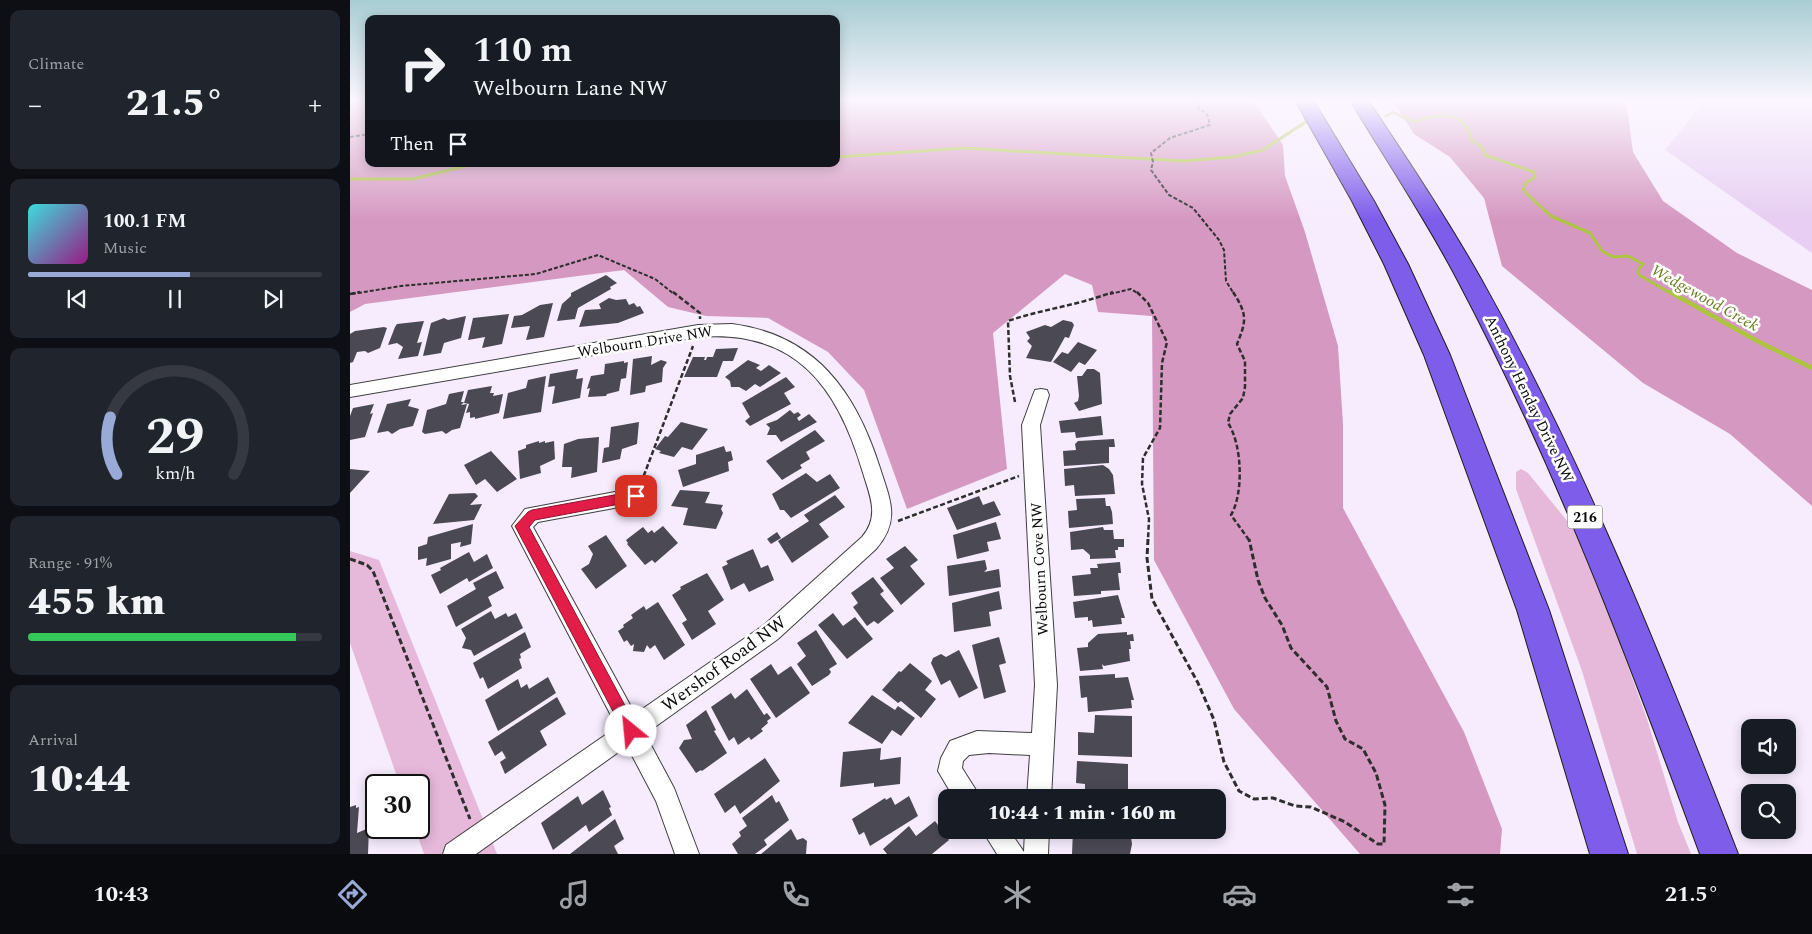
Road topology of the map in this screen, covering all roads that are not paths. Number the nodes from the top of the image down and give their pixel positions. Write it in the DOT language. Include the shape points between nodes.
graph roads {
  1 [pos="1328,140"];
  2 [pos="1385,140"];
  3 [pos="350,391"];
  4 [pos="1040,395"];
  5 [pos="636,496"];
  6 [pos="881,527"];
  7 [pos="631,731"];
  8 [pos="1043,745"];
  9 [pos="963,789"];
  10 [pos="1040,789"];
  11 [pos="1001,839"];
  12 [pos="1037,839"];
  13 [pos="455,854"];
  14 [pos="688,854"];
  15 [pos="1012,854"];
  16 [pos="1036,854"];
  17 [pos="1609,854"];
  18 [pos="1719,854"];
  1 -- 17 [label="highway" via="1396,264 1437,355 1533,610"];
  2 -- 18 [label="highway, Anthony Henday Drive NW / 216" via="1420,193 1492,321 1567,475 1662,702"];
  3 -- 6 [label="street, Welbourn Drive NW" via="698,331 737,330 772,338 792,348 825,377 846,404 882,503"];
  4 -- 8 [label="street, Welbourn Cove NW" via="1031,425 1046,685"];
  5 -- 7 [label="street" via="532,515 522,526"];
  6 -- 7 [label="street, Wershof Road NW" via="863,550 771,632"];
  7 -- 13 [label="street, Wershof Road NW"];
  7 -- 14 [label="street" via="666,796"];
  8 -- 9 [label="street" via="977,742 960,748 954,754 950,771"];
  8 -- 10 [label="street, Welbourn Cove NW"];
  11 -- 15 [label="street"];
  12 -- 16 [label="street"];
}
